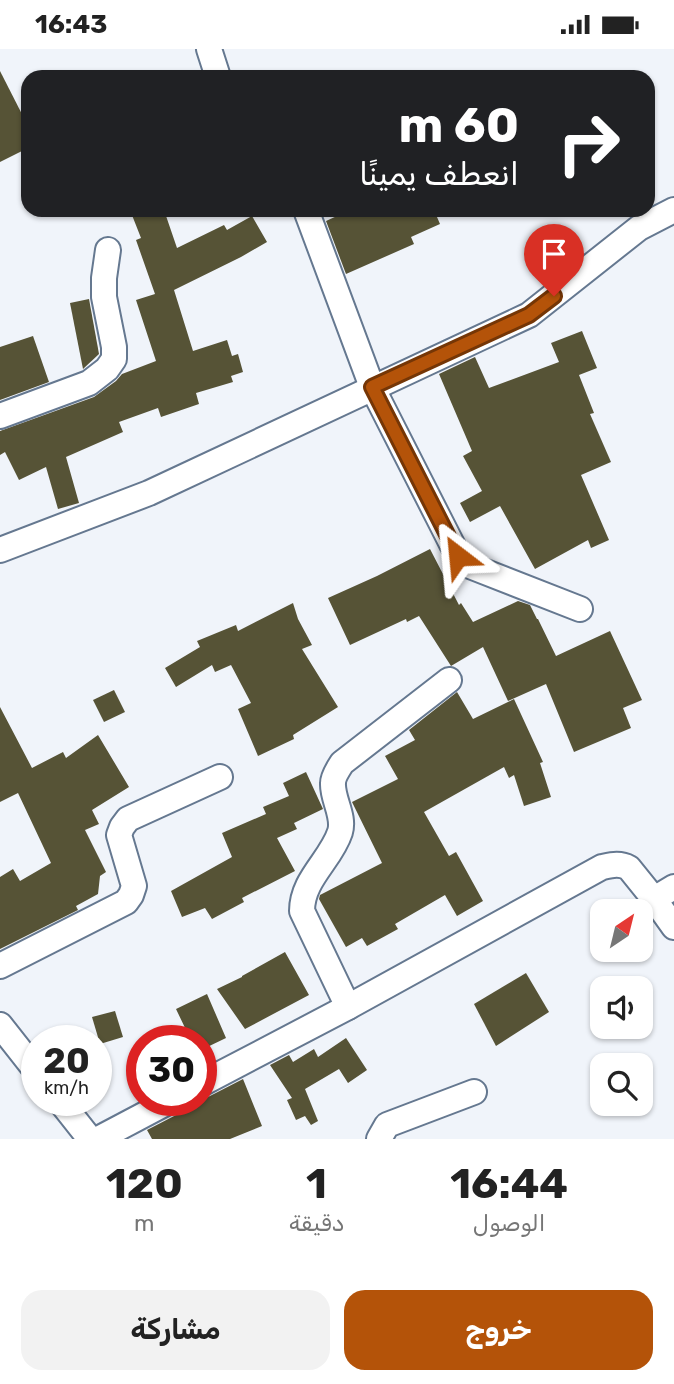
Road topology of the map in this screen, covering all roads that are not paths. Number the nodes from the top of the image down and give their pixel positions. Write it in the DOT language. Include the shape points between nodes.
graph roads {
  1 [pos="209,49"];
  2 [pos="216,70"];
  3 [pos="674,210"];
  4 [pos="309,217"];
  5 [pos="108,250"];
  6 [pos="372,387"];
  7 [pos="0,416"];
  8 [pos="0,550"];
  9 [pos="580,609"];
  10 [pos="449,680"];
  11 [pos="220,777"];
  12 [pos="664,893"];
  13 [pos="674,927"];
  14 [pos="0,966"];
  15 [pos="348,1007"];
  16 [pos="4,1037"];
  17 [pos="21,1055"];
  18 [pos="217,1076"];
  19 [pos="474,1093"];
  20 [pos="72,1116"];
  21 [pos="142,1116"];
  22 [pos="90,1139"];
  23 [pos="98,1139"];
  24 [pos="379,1139"];
  1 -- 2 [label="street"];
  3 -- 6 [label="street" via="639,228 529,315"];
  4 -- 6 [label="street"];
  5 -- 7 [label="street" via="104,297 114,359 89,383"];
  6 -- 8 [label="street" via="149,493"];
  6 -- 9 [label="street" via="458,556 470,566"];
  10 -- 15 [label="street" via="342,763 333,782 342,824 306,887 302,911"];
  11 -- 14 [label="street" via="128,819 119,835 134,886 126,902"];
  12 -- 13 [label="street"];
  12 -- 15 [label="street" via="624,865 602,867"];
  15 -- 18 [label="street"];
  16 -- 17 [label="street"];
  19 -- 24 [label="street" via="387,1125"];
  20 -- 22 [label="street"];
  21 -- 23 [label="street"];
}
